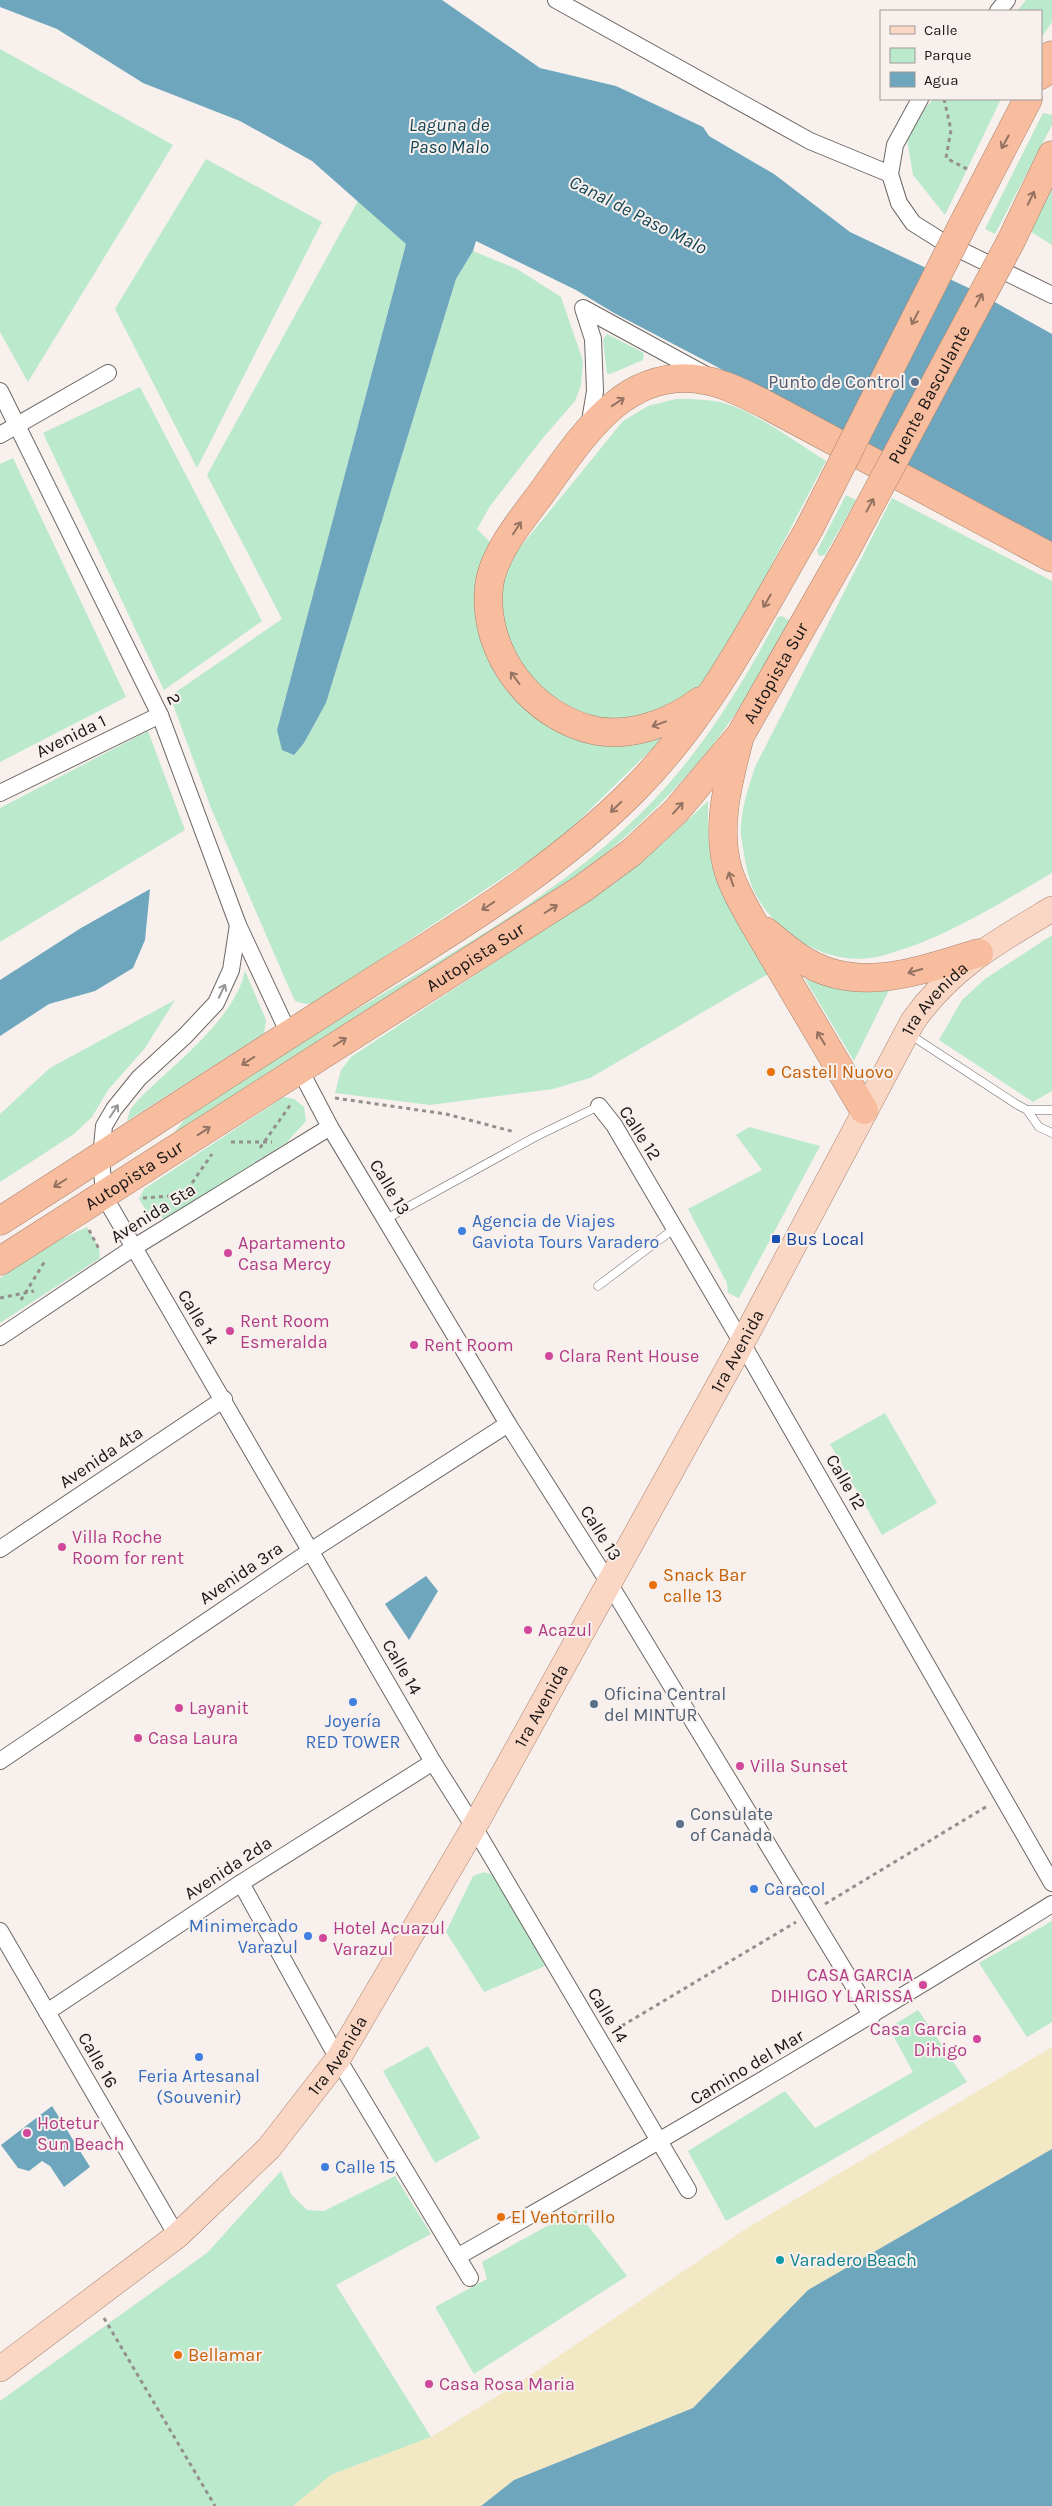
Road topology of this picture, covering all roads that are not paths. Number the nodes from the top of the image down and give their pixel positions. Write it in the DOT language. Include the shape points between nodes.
graph roads {
  1 [pos="556,0"];
  2 [pos="1007,0"];
  3 [pos="998,10"];
  4 [pos="919,100"];
  5 [pos="1027,100"];
  6 [pos="1052,155"];
  7 [pos="890,174"];
  8 [pos="1052,295"];
  9 [pos="108,373"];
  10 [pos="723,385"];
  11 [pos="0,391"];
  12 [pos="18,426"];
  13 [pos="589,428"];
  14 [pos="0,435"];
  15 [pos="847,548"];
  16 [pos="1052,558"];
  17 [pos="781,577"];
  18 [pos="819,597"];
  19 [pos="716,690"];
  20 [pos="160,715"];
  21 [pos="741,734"];
  22 [pos="0,793"];
  23 [pos="1052,909"];
  24 [pos="753,922"];
  25 [pos="238,925"];
  26 [pos="979,953"];
  27 [pos="906,1033"];
  28 [pos="289,1034"];
  29 [pos="299,1068"];
  30 [pos="599,1106"];
  31 [pos="864,1110"];
  32 [pos="1027,1110"];
  33 [pos="1052,1110"];
  34 [pos="330,1127"];
  35 [pos="1052,1133"];
  36 [pos="102,1157"];
  37 [pos="104,1196"];
  38 [pos="386,1219"];
  39 [pos="0,1221"];
  40 [pos="676,1228"];
  41 [pos="133,1248"];
  42 [pos="0,1262"];
  43 [pos="598,1286"];
  44 [pos="0,1336"];
  45 [pos="742,1343"];
  46 [pos="224,1398"];
  47 [pos="508,1424"];
  48 [pos="0,1549"];
  49 [pos="312,1550"];
  50 [pos="609,1583"];
  51 [pos="0,1761"];
  52 [pos="433,1762"];
  53 [pos="474,1827"];
  54 [pos="241,1883"];
  55 [pos="1052,1883"];
  56 [pos="1052,1904"];
  57 [pos="0,1931"];
  58 [pos="47,2012"];
  59 [pos="872,2016"];
  60 [pos="338,2059"];
  61 [pos="660,2142"];
  62 [pos="688,2190"];
  63 [pos="176,2236"];
  64 [pos="457,2257"];
  65 [pos="470,2278"];
  66 [pos="0,2369"];
  1 -- 7 [label="street" via="810,141"];
  2 -- 3 [label="street"];
  4 -- 7 [label="street" via="895,145"];
  5 -- 17 [label="highway, Autopista Sur, one-way, bridge" via="809,529"];
  15 -- 6 [label="highway, Puente Basculante, one-way, bridge" via="1011,241"];
  7 -- 8 [label="street" via="899,203 913,223 940,240"];
  9 -- 12 [label="street"];
  13 -- 10 [label="highway, one-way" via="605,410 655,383 685,379"];
  10 -- 13 [label="street" via="583,308 593,338 595,391"];
  10 -- 16 [label="highway" via="763,403"];
  11 -- 12 [label="street, 2"];
  12 -- 14 [label="street"];
  12 -- 20 [label="street, 2"];
  19 -- 13 [label="highway, one-way" via="692,708 647,728 598,731 546,709 525,691 506,666 492,628 489,588 492,574 522,519"];
  15 -- 18 [label="highway, Autopista Sur"];
  17 -- 18 [label="highway"];
  17 -- 19 [label="highway, Autopista Sur, one-way"];
  18 -- 21 [label="highway, Autopista Sur"];
  19 -- 28 [label="highway, Autopista Sur, one-way" via="672,748 597,826 463,923"];
  20 -- 22 [label="street, Avenida 1"];
  20 -- 25 [label="street, 2"];
  24 -- 21 [label="highway, one-way" via="729,873 724,845 726,801"];
  29 -- 21 [label="highway, Autopista Sur, one-way" via="582,889 625,857 676,811"];
  23 -- 26 [label="main road, 1ra Avenida"];
  26 -- 24 [label="highway, one-way" via="904,974 875,978 843,977 807,963"];
  31 -- 24 [label="highway, one-way"];
  25 -- 28 [label="street, 2"];
  36 -- 25 [label="street, Calle 14, one-way" via="104,1126 114,1109 139,1078 216,1003 231,970"];
  26 -- 27 [label="main road, 1ra Avenida" via="932,995"];
  27 -- 31 [label="main road, 1ra Avenida"];
  27 -- 32 [label="lane"];
  28 -- 36 [label="highway, Autopista Sur, one-way"];
  29 -- 34 [label="street, Calle 13"];
  37 -- 29 [label="highway, Autopista Sur, one-way"];
  30 -- 38 [label="lane" via="535,1137"];
  30 -- 40 [label="street, Calle 12" via="614,1125"];
  31 -- 45 [label="main road, 1ra Avenida"];
  32 -- 33 [label="lane"];
  32 -- 35 [label="lane" via="1039,1127"];
  34 -- 38 [label="street, Calle 13"];
  34 -- 41 [label="street, Avenida 5ta"];
  36 -- 37 [label="street, Calle 14"];
  36 -- 39 [label="highway, Autopista Sur, one-way"];
  37 -- 41 [label="street, Calle 14"];
  37 -- 42 [label="highway, Autopista Sur"];
  38 -- 47 [label="street, Calle 13"];
  40 -- 43 [label="lane"];
  40 -- 45 [label="street, Calle 12"];
  41 -- 44 [label="street, Avenida 5ta"];
  41 -- 46 [label="street, Calle 14"];
  45 -- 50 [label="main road, 1ra Avenida"];
  45 -- 55 [label="street, Calle 12"];
  46 -- 48 [label="street, Avenida 4ta"];
  46 -- 49 [label="street, Calle 14"];
  47 -- 49 [label="street, Avenida 3ra"];
  47 -- 50 [label="street, Calle 13"];
  49 -- 51 [label="street, Avenida 3ra"];
  49 -- 52 [label="street, Calle 14"];
  50 -- 53 [label="main road, 1ra Avenida"];
  50 -- 59 [label="street, Calle 13"];
  52 -- 53 [label="street, Calle 14"];
  52 -- 54 [label="street, Avenida 2da"];
  53 -- 60 [label="main road, 1ra Avenida"];
  53 -- 61 [label="street, Calle 14"];
  54 -- 58 [label="street, Avenida 2da"];
  54 -- 60 [label="street"];
  56 -- 59 [label="street, Camino del Mar"];
  57 -- 58 [label="street, Calle 16"];
  58 -- 63 [label="street, Calle 16"];
  59 -- 61 [label="street, Camino del Mar"];
  60 -- 63 [label="main road, 1ra Avenida" via="269,2148"];
  60 -- 64 [label="street"];
  61 -- 62 [label="street, Calle 14"];
  61 -- 64 [label="street, Camino del Mar"];
  63 -- 66 [label="main road, 1ra Avenida"];
  64 -- 65 [label="street"];
}
